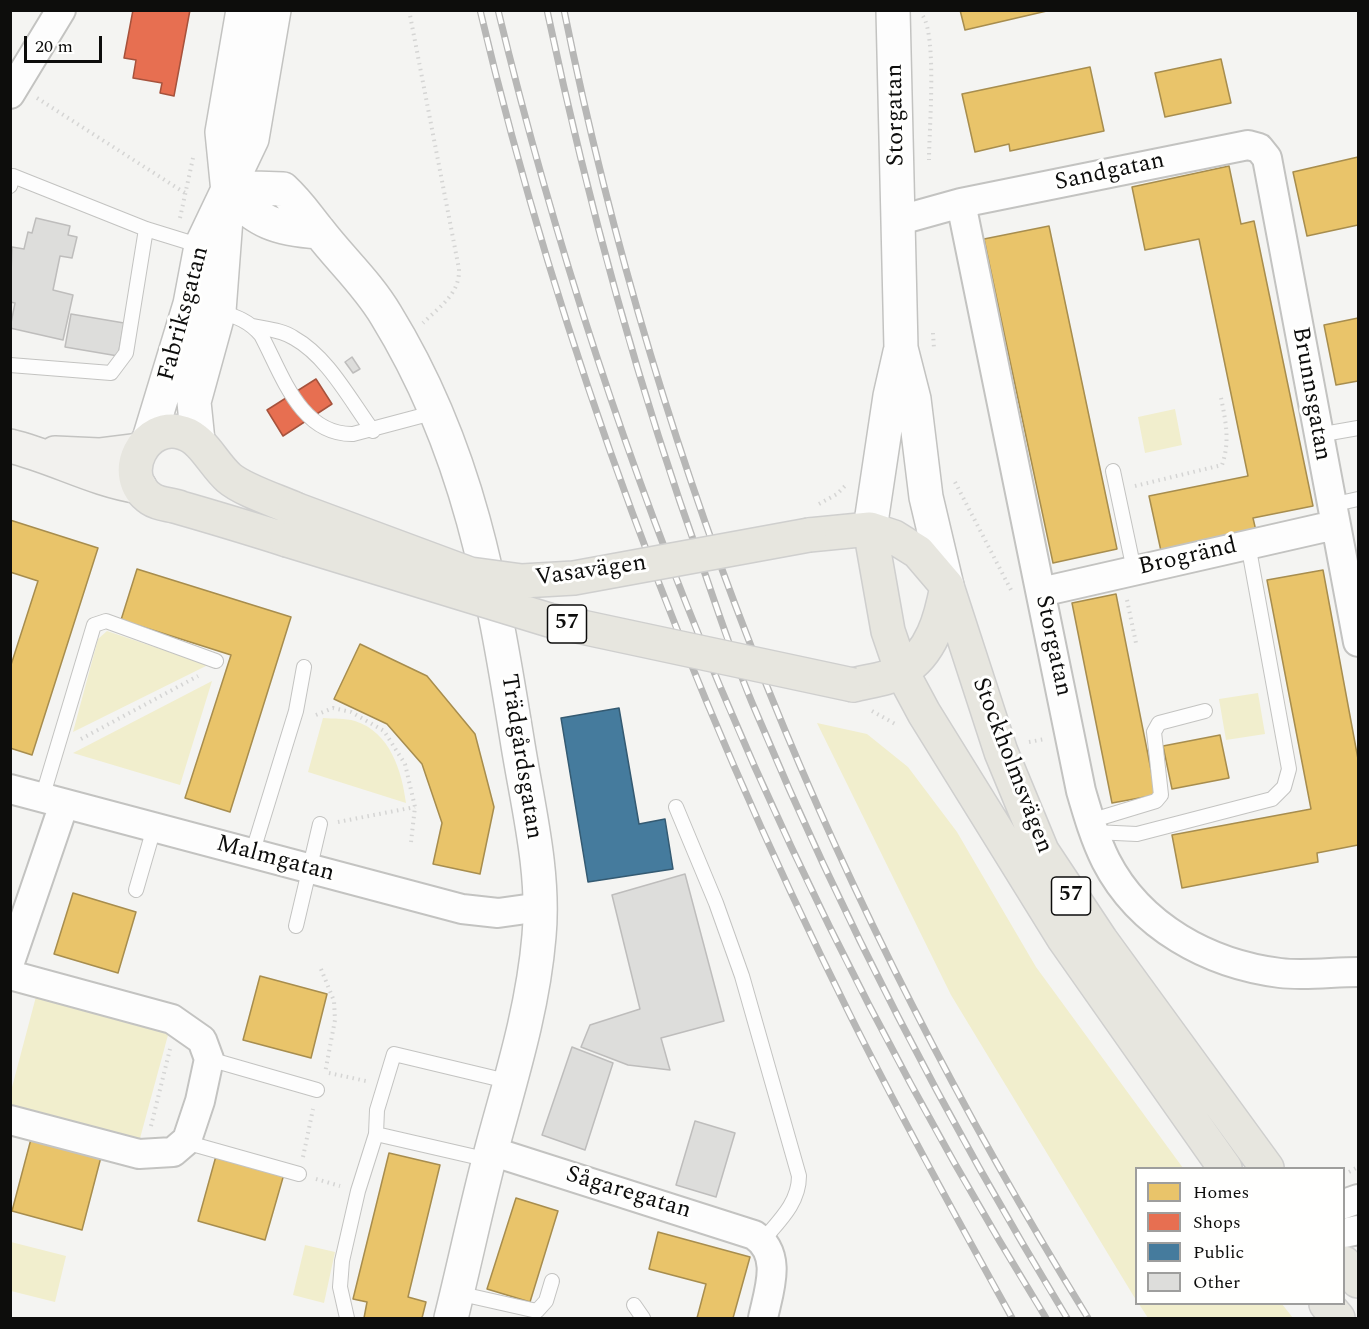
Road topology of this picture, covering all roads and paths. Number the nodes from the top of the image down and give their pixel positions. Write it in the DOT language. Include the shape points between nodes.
graph roads {
  1 [pos="61,10"];
  2 [pos="243,10"];
  3 [pos="274,10"];
  4 [pos="409,10"];
  5 [pos="893,10"];
  6 [pos="14,89"];
  7 [pos="1259,148"];
  8 [pos="10,186"];
  9 [pos="228,192"];
  10 [pos="185,193"];
  11 [pos="961,203"];
  12 [pos="900,220"];
  13 [pos="146,229"];
  14 [pos="201,246"];
  15 [pos="219,311"];
  16 [pos="420,325"];
  17 [pos="253,326"];
  18 [pos="901,348"];
  19 [pos="10,365"];
  20 [pos="1221,398"];
  21 [pos="436,412"];
  22 [pos="1359,428"];
  23 [pos="373,431"];
  24 [pos="1318,435"];
  25 [pos="144,445"];
  26 [pos="202,447"];
  27 [pos="24,450"];
  28 [pos="1113,471"];
  29 [pos="950,476"];
  30 [pos="849,481"];
  31 [pos="140,487"];
  32 [pos="1117,489"];
  33 [pos="1359,499"];
  34 [pos="175,506"];
  35 [pos="1333,515"];
  36 [pos="811,521"];
  37 [pos="291,525"];
  38 [pos="870,529"];
  39 [pos="1248,544"];
  40 [pos="1127,572"];
  41 [pos="947,586"];
  42 [pos="1041,592"];
  43 [pos="1359,642"];
  44 [pos="1137,643"];
  45 [pos="216,661"];
  46 [pos="304,667"];
  47 [pos="902,672"];
  48 [pos="853,685"];
  49 [pos="296,711"];
  50 [pos="1205,711"];
  51 [pos="932,725"];
  52 [pos="57,748"];
  53 [pos="10,789"];
  54 [pos="53,801"];
  55 [pos="415,807"];
  56 [pos="675,807"];
  57 [pos="320,824"];
  58 [pos="1092,827"];
  59 [pos="154,828"];
  60 [pos="411,842"];
  61 [pos="252,854"];
  62 [pos="307,869"];
  63 [pos="136,891"];
  64 [pos="541,907"];
  65 [pos="296,926"];
  66 [pos="10,962"];
  67 [pos="321,969"];
  68 [pos="1359,972"];
  69 [pos="10,975"];
  70 [pos="177,1022"];
  71 [pos="209,1059"];
  72 [pos="511,1082"];
  73 [pos="385,1085"];
  74 [pos="317,1090"];
  75 [pos="10,1120"];
  76 [pos="376,1134"];
  77 [pos="184,1142"];
  78 [pos="144,1154"];
  79 [pos="490,1156"];
  80 [pos="1224,1167"];
  81 [pos="1266,1167"];
  82 [pos="299,1174"];
  83 [pos="358,1191"];
  84 [pos="763,1240"];
  85 [pos="1345,1264"];
  86 [pos="552,1281"];
  87 [pos="1359,1281"];
  88 [pos="634,1305"];
  89 [pos="1327,1305"];
  90 [pos="454,1306"];
  91 [pos="347,1318"];
  92 [pos="643,1318"];
  93 [pos="763,1318"];
  94 [pos="1338,1318"];
  1 -- 6 [label="street"];
  2 -- 9 [label="street, Fabriksgatan" via="222,132"];
  3 -- 9 [label="street, Fabriksgatan" via="252,139"];
  4 -- 16 [label="path" via="459,269 450,298"];
  5 -- 12 [label="street, Storgatan"];
  6 -- 10 [label="path"];
  7 -- 11 [label="street, Sandgatan" via="1248,145"];
  7 -- 24 [label="street, Brunnsgatan" via="1267,158"];
  8 -- 13 [label="lane" via="13,176"];
  9 -- 14 [label="street, Fabriksgatan"];
  9 -- 15 [label="street, Fabriksgatan"];
  9 -- 21 [label="street, Trädgårdsgatan" via="249,213 272,225 319,232 355,271 385,313"];
  11 -- 12 [label="street"];
  11 -- 42 [label="street, Storgatan"];
  12 -- 18 [label="street, Storgatan"];
  13 -- 14 [label="lane"];
  13 -- 19 [label="lane" via="126,353 111,373"];
  14 -- 25 [label="street, Fabriksgatan" via="190,304"];
  15 -- 17 [label="lane"];
  15 -- 26 [label="street, Fabriksgatan" via="194,402"];
  17 -- 23 [label="lane" via="280,331 312,352"];
  17 -- 23 [label="lane" via="312,421 339,434"];
  18 -- 38 [label="street, Storgatan"];
  18 -- 41 [label="street, Storgatan" via="914,399 926,497"];
  20 -- 32 [label="path" via="1227,430 1222,465"];
  21 -- 23 [label="lane"];
  21 -- 64 [label="street, Trädgårdsgatan" via="466,489 491,591 537,860"];
  22 -- 24 [label="lane"];
  24 -- 35 [label="street, Brunnsgatan"];
  25 -- 26 [label="main road, Vasavägen / 57" via="163,432 177,431"];
  25 -- 27 [label="main road, Vasavägen" via="99,454"];
  25 -- 31 [label="main road" via="135,471"];
  26 -- 34 [label="main road" via="209,466 205,486 189,502"];
  26 -- 37 [label="main road, Vasavägen / 57" via="230,479"];
  27 -- 31 [label="main road, Vasavägen" via="94,477"];
  28 -- 32 [label="lane"];
  29 -- 42 [label="path" via="1015,597"];
  30 -- 36 [label="path"];
  31 -- 34 [label="main road, Vasavägen / 57" via="151,499"];
  32 -- 40 [label="lane"];
  33 -- 35 [label="lane"];
  34 -- 37 [label="main road, Vasavägen / 57"];
  35 -- 39 [label="street, Brogränd"];
  35 -- 43 [label="street, Brunnsgatan"];
  36 -- 37 [label="main road, Vasavägen / 57, bridge" via="574,578 522,581 470,574"];
  36 -- 38 [label="main road, Vasavägen / 57"];
  37 -- 48 [label="main road, Vasavägen / 57, bridge" via="549,620"];
  38 -- 41 [label="main road, Vasavägen / 57" via="894,537 918,552"];
  38 -- 47 [label="main road, Stockholmsvägen" via="880,597"];
  39 -- 40 [label="street, Brogränd"];
  39 -- 58 [label="lane" via="1289,769 1284,787 1272,799 1137,834"];
  40 -- 42 [label="street, Brogränd"];
  40 -- 44 [label="path"];
  41 -- 47 [label="main road" via="933,635 922,655"];
  41 -- 81 [label="main road, Stockholmsvägen / 57" via="1000,752 1042,852"];
  42 -- 58 [label="street, Storgatan" via="1081,791"];
  45 -- 52 [label="path" via="215,667 126,716"];
  45 -- 52 [label="lane" via="106,621 94,625"];
  46 -- 49 [label="lane"];
  47 -- 48 [label="main road, 57"];
  47 -- 51 [label="main road, Stockholmsvägen / 57"];
  48 -- 51 [label="main road, 57"];
  49 -- 55 [label="path" via="314,716 333,708 342,710 384,731 405,764"];
  49 -- 61 [label="lane"];
  50 -- 58 [label="lane" via="1159,723 1154,732 1161,795 1156,801"];
  51 -- 80 [label="main road, Stockholmsvägen / 57" via="1064,939"];
  52 -- 54 [label="lane"];
  53 -- 54 [label="street, Malmgatan"];
  54 -- 59 [label="street, Malmgatan"];
  54 -- 66 [label="street"];
  55 -- 57 [label="path"];
  55 -- 60 [label="path"];
  56 -- 84 [label="lane" via="742,976 799,1176 796,1196"];
  57 -- 62 [label="lane"];
  58 -- 68 [label="street, Storgatan" via="1107,862 1143,911 1170,934 1207,955 1282,973"];
  59 -- 61 [label="street, Malmgatan"];
  59 -- 63 [label="lane"];
  61 -- 62 [label="street, Malmgatan"];
  62 -- 64 [label="street, Malmgatan" via="462,909 498,913"];
  62 -- 65 [label="lane"];
  64 -- 72 [label="street, Trädgårdsgatan" via="528,1021"];
  67 -- 73 [label="path" via="334,1001 335,1020 326,1072"];
  69 -- 70 [label="street"];
  70 -- 71 [label="street" via="202,1040"];
  70 -- 78 [label="path"];
  71 -- 74 [label="lane"];
  71 -- 77 [label="street" via="200,1101"];
  72 -- 73 [label="lane" via="394,1054"];
  72 -- 79 [label="street, Trädgårdsgatan"];
  73 -- 76 [label="lane" via="377,1110"];
  74 -- 82 [label="path"];
  75 -- 78 [label="street"];
  76 -- 79 [label="lane"];
  76 -- 83 [label="lane"];
  77 -- 78 [label="street" via="173,1152"];
  77 -- 82 [label="lane"];
  79 -- 84 [label="street, Sågaregatan" via="731,1225"];
  79 -- 90 [label="street, Trädgårdsgatan"];
  82 -- 83 [label="path"];
  83 -- 91 [label="lane" via="342,1261 340,1287"];
  84 -- 93 [label="street" via="772,1264"];
  85 -- 87 [label="main road"];
  86 -- 90 [label="lane" via="546,1301 537,1311"];
  88 -- 92 [label="lane"];
  89 -- 94 [label="main road"];
}
